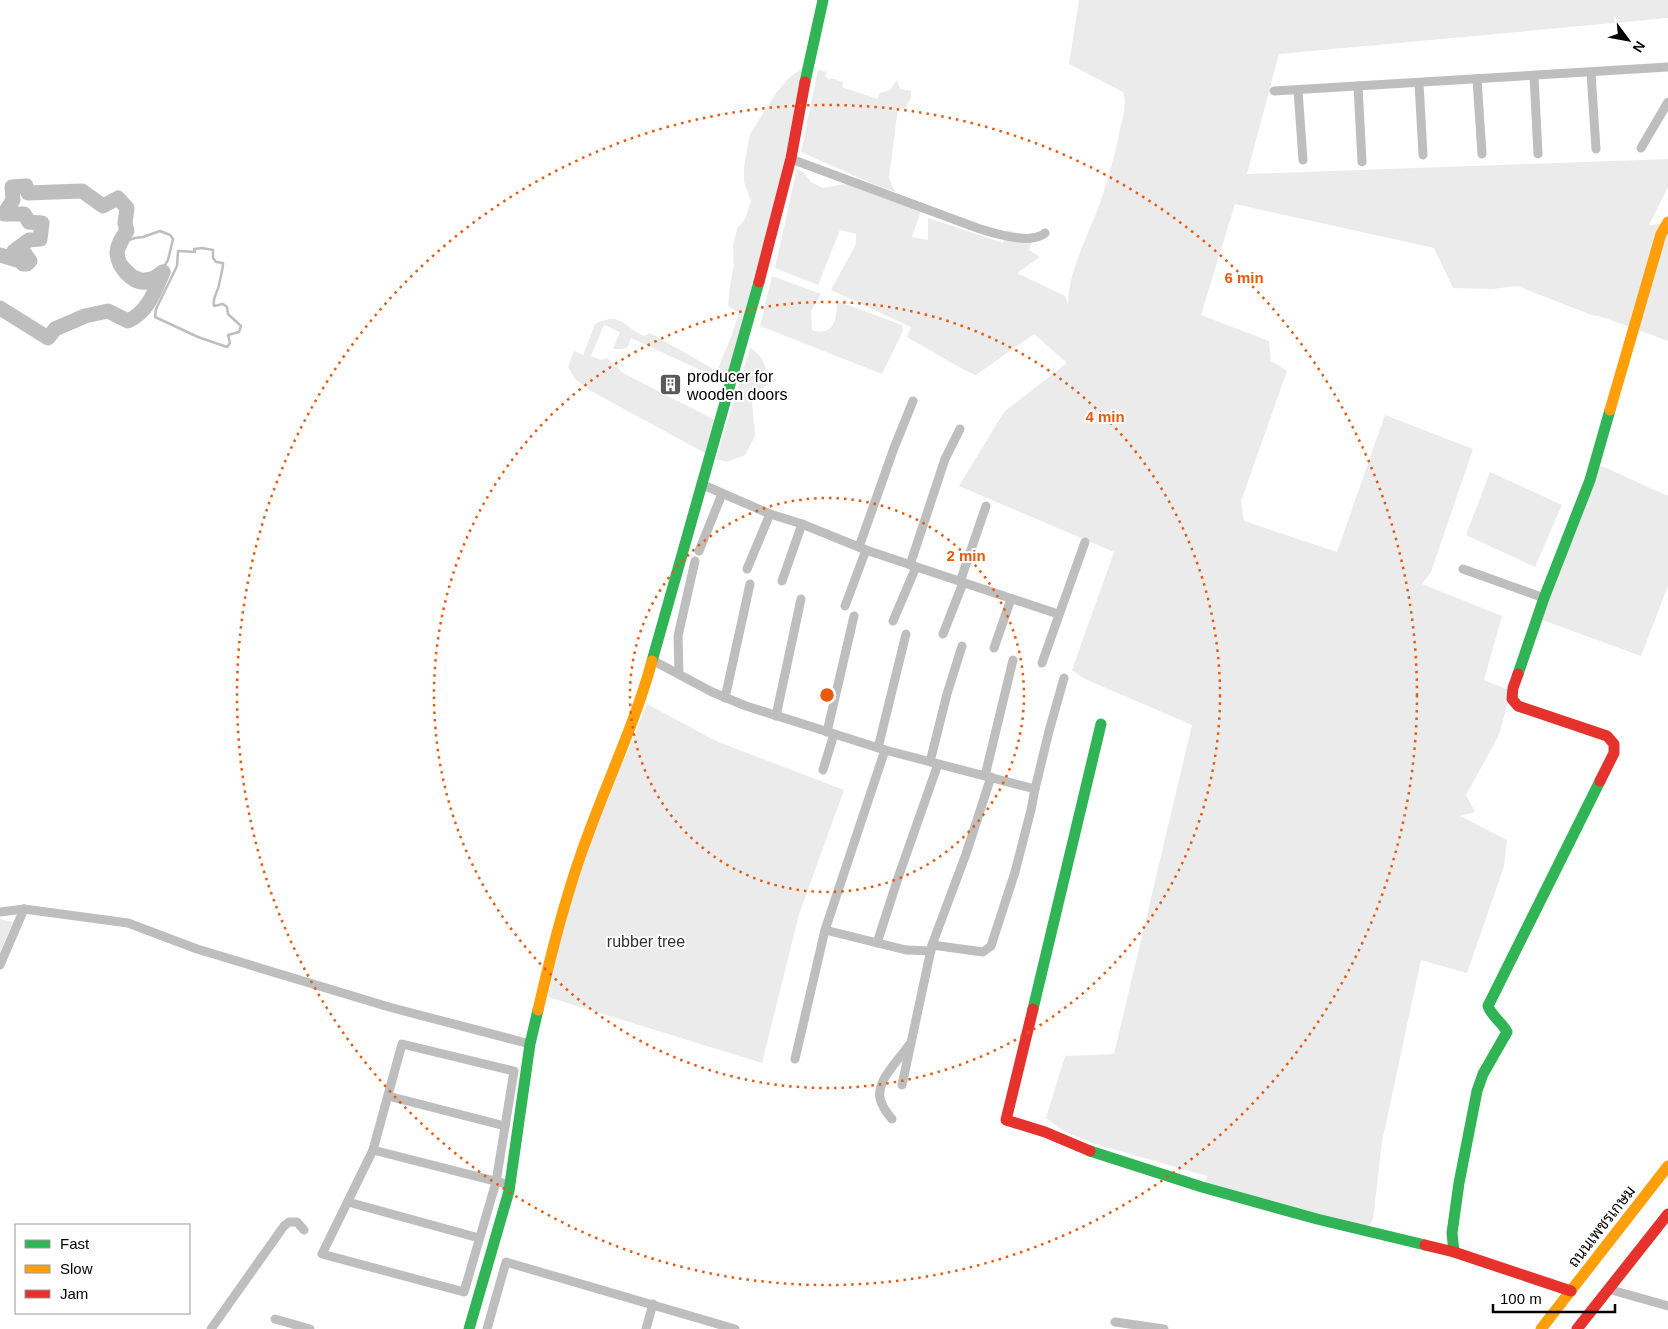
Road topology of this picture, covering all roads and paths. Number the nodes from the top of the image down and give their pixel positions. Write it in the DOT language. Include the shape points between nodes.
graph roads {
  1 [pos="824,0"];
  2 [pos="1668,67"];
  3 [pos="1591,72"];
  4 [pos="1534,76"];
  5 [pos="1478,79"];
  6 [pos="1419,83"];
  7 [pos="1358,86"];
  8 [pos="1298,90"];
  9 [pos="1274,91"];
  10 [pos="1668,102"];
  11 [pos="1641,148"];
  12 [pos="1596,149"];
  13 [pos="1482,154"];
  14 [pos="1538,154"];
  15 [pos="1423,155"];
  16 [pos="791,160"];
  17 [pos="1303,160"];
  18 [pos="1362,162"];
  19 [pos="1668,222"];
  20 [pos="1046,233"];
  21 [pos="913,401"];
  22 [pos="960,429"];
  23 [pos="701,484"];
  24 [pos="722,494"];
  25 [pos="986,506"];
  26 [pos="770,514"];
  27 [pos="802,524"];
  28 [pos="1085,542"];
  29 [pos="863,548"];
  30 [pos="699,551"];
  31 [pos="695,561"];
  32 [pos="913,566"];
  33 [pos="747,569"];
  34 [pos="1464,569"];
  35 [pos="782,581"];
  36 [pos="961,582"];
  37 [pos="750,584"];
  38 [pos="1544,598"];
  39 [pos="1011,599"];
  40 [pos="802,600"];
  41 [pos="845,606"];
  42 [pos="1058,614"];
  43 [pos="854,616"];
  44 [pos="893,621"];
  45 [pos="906,634"];
  46 [pos="943,634"];
  47 [pos="962,646"];
  48 [pos="994,648"];
  49 [pos="652,660"];
  50 [pos="1013,660"];
  51 [pos="1042,663"];
  52 [pos="679,674"];
  53 [pos="1064,678"];
  54 [pos="725,698"];
  55 [pos="776,716"];
  56 [pos="1100,724"];
  57 [pos="831,733"];
  58 [pos="881,749"];
  59 [pos="934,763"];
  60 [pos="823,770"];
  61 [pos="988,776"];
  62 [pos="1035,789"];
  63 [pos="24,909"];
  64 [pos="0,912"];
  65 [pos="825,930"];
  66 [pos="876,943"];
  67 [pos="931,948"];
  68 [pos="0,965"];
  69 [pos="912,1041"];
  70 [pos="530,1044"];
  71 [pos="795,1059"];
  72 [pos="902,1085"];
  73 [pos="388,1096"];
  74 [pos="892,1119"];
  75 [pos="505,1126"];
  76 [pos="373,1150"];
  77 [pos="1668,1166"];
  78 [pos="496,1182"];
  79 [pos="510,1185"];
  80 [pos="348,1202"];
  81 [pos="1668,1214"];
  82 [pos="304,1230"];
  83 [pos="479,1238"];
  84 [pos="1454,1252"];
  85 [pos="1608,1289"];
  86 [pos="1571,1291"];
  87 [pos="653,1304"];
  88 [pos="1668,1306"];
  89 [pos="275,1319"];
  90 [pos="1115,1322"];
  91 [pos="1152,1328"];
  92 [pos="211,1329"];
  93 [pos="307,1329"];
  94 [pos="469,1329"];
  95 [pos="489,1329"];
  96 [pos="646,1329"];
  97 [pos="735,1329"];
  98 [pos="1164,1329"];
  99 [pos="1540,1329"];
  100 [pos="1577,1329"];
  1 -- 16 [label="main road"];
  2 -- 3 [label="street"];
  3 -- 4 [label="street"];
  3 -- 12 [label="street"];
  4 -- 5 [label="street"];
  4 -- 14 [label="street"];
  5 -- 6 [label="street"];
  5 -- 13 [label="street"];
  6 -- 7 [label="street"];
  6 -- 15 [label="street"];
  7 -- 8 [label="street"];
  7 -- 18 [label="street"];
  8 -- 9 [label="street"];
  8 -- 17 [label="street"];
  10 -- 11 [label="street"];
  16 -- 20 [label="street" via="980,229 1031,239"];
  16 -- 23 [label="main road"];
  19 -- 38 [label="main road" via="1661,234 1590,480"];
  21 -- 29 [label="street" via="894,448"];
  22 -- 32 [label="street" via="945,458"];
  23 -- 24 [label="street"];
  23 -- 49 [label="main road"];
  24 -- 26 [label="street"];
  24 -- 30 [label="street"];
  25 -- 36 [label="street"];
  26 -- 27 [label="street"];
  26 -- 33 [label="street"];
  27 -- 29 [label="street"];
  27 -- 35 [label="street"];
  28 -- 42 [label="street"];
  29 -- 32 [label="street"];
  29 -- 41 [label="street"];
  31 -- 52 [label="street" via="678,636"];
  32 -- 36 [label="street"];
  32 -- 44 [label="street"];
  34 -- 38 [label="street"];
  36 -- 39 [label="street"];
  36 -- 46 [label="street"];
  37 -- 54 [label="street"];
  38 -- 84 [label="main road" via="1512,698 1518,706 1607,736 1614,744 1614,753 1488,1006 1489,1012 1506,1027 1507,1032 1477,1091 1452,1233"];
  39 -- 42 [label="street"];
  39 -- 48 [label="street"];
  40 -- 55 [label="street"];
  42 -- 51 [label="street"];
  43 -- 57 [label="street"];
  45 -- 58 [label="street"];
  47 -- 59 [label="street" via="947,694"];
  49 -- 52 [label="street"];
  49 -- 70 [label="main road" via="644,691 588,833 554,940"];
  50 -- 61 [label="street"];
  52 -- 54 [label="street"];
  53 -- 62 [label="street"];
  54 -- 55 [label="street"];
  55 -- 57 [label="street"];
  56 -- 84 [label="main road" via="1006,1120 1202,1187"];
  57 -- 58 [label="street"];
  57 -- 60 [label="street"];
  58 -- 59 [label="street"];
  58 -- 65 [label="street"];
  59 -- 61 [label="street"];
  59 -- 66 [label="street"];
  61 -- 62 [label="street"];
  61 -- 67 [label="street" via="966,854"];
  62 -- 67 [label="street" via="1015,872 990,948 984,952"];
  63 -- 64 [label="street"];
  63 -- 68 [label="street"];
  63 -- 70 [label="street" via="128,924 234,960"];
  65 -- 66 [label="street"];
  65 -- 71 [label="street"];
  66 -- 67 [label="street" via="906,950"];
  67 -- 69 [label="street"];
  69 -- 72 [label="street"];
  69 -- 74 [label="street" via="887,1074 880,1091 882,1106"];
  70 -- 79 [label="main road"];
  73 -- 75 [label="street"];
  73 -- 75 [label="street" via="402,1044 514,1071"];
  73 -- 76 [label="street"];
  75 -- 78 [label="street"];
  76 -- 78 [label="street"];
  76 -- 80 [label="street"];
  77 -- 86 [label="main road, ถนนเพชรเกษม"];
  78 -- 79 [label="street"];
  78 -- 83 [label="street"];
  79 -- 94 [label="main road"];
  80 -- 83 [label="street"];
  80 -- 83 [label="street" via="322,1254 464,1292"];
  81 -- 85 [label="main road"];
  82 -- 92 [label="street" via="296,1222 284,1226"];
  84 -- 86 [label="main road"];
  85 -- 88 [label="street"];
  85 -- 100 [label="main road"];
  86 -- 99 [label="main road, ถนนเพชรเกษม"];
  87 -- 95 [label="street" via="506,1262"];
  87 -- 96 [label="street"];
  87 -- 97 [label="street"];
  89 -- 93 [label="street"];
  90 -- 91 [label="street"];
  91 -- 98 [label="street"];
}
